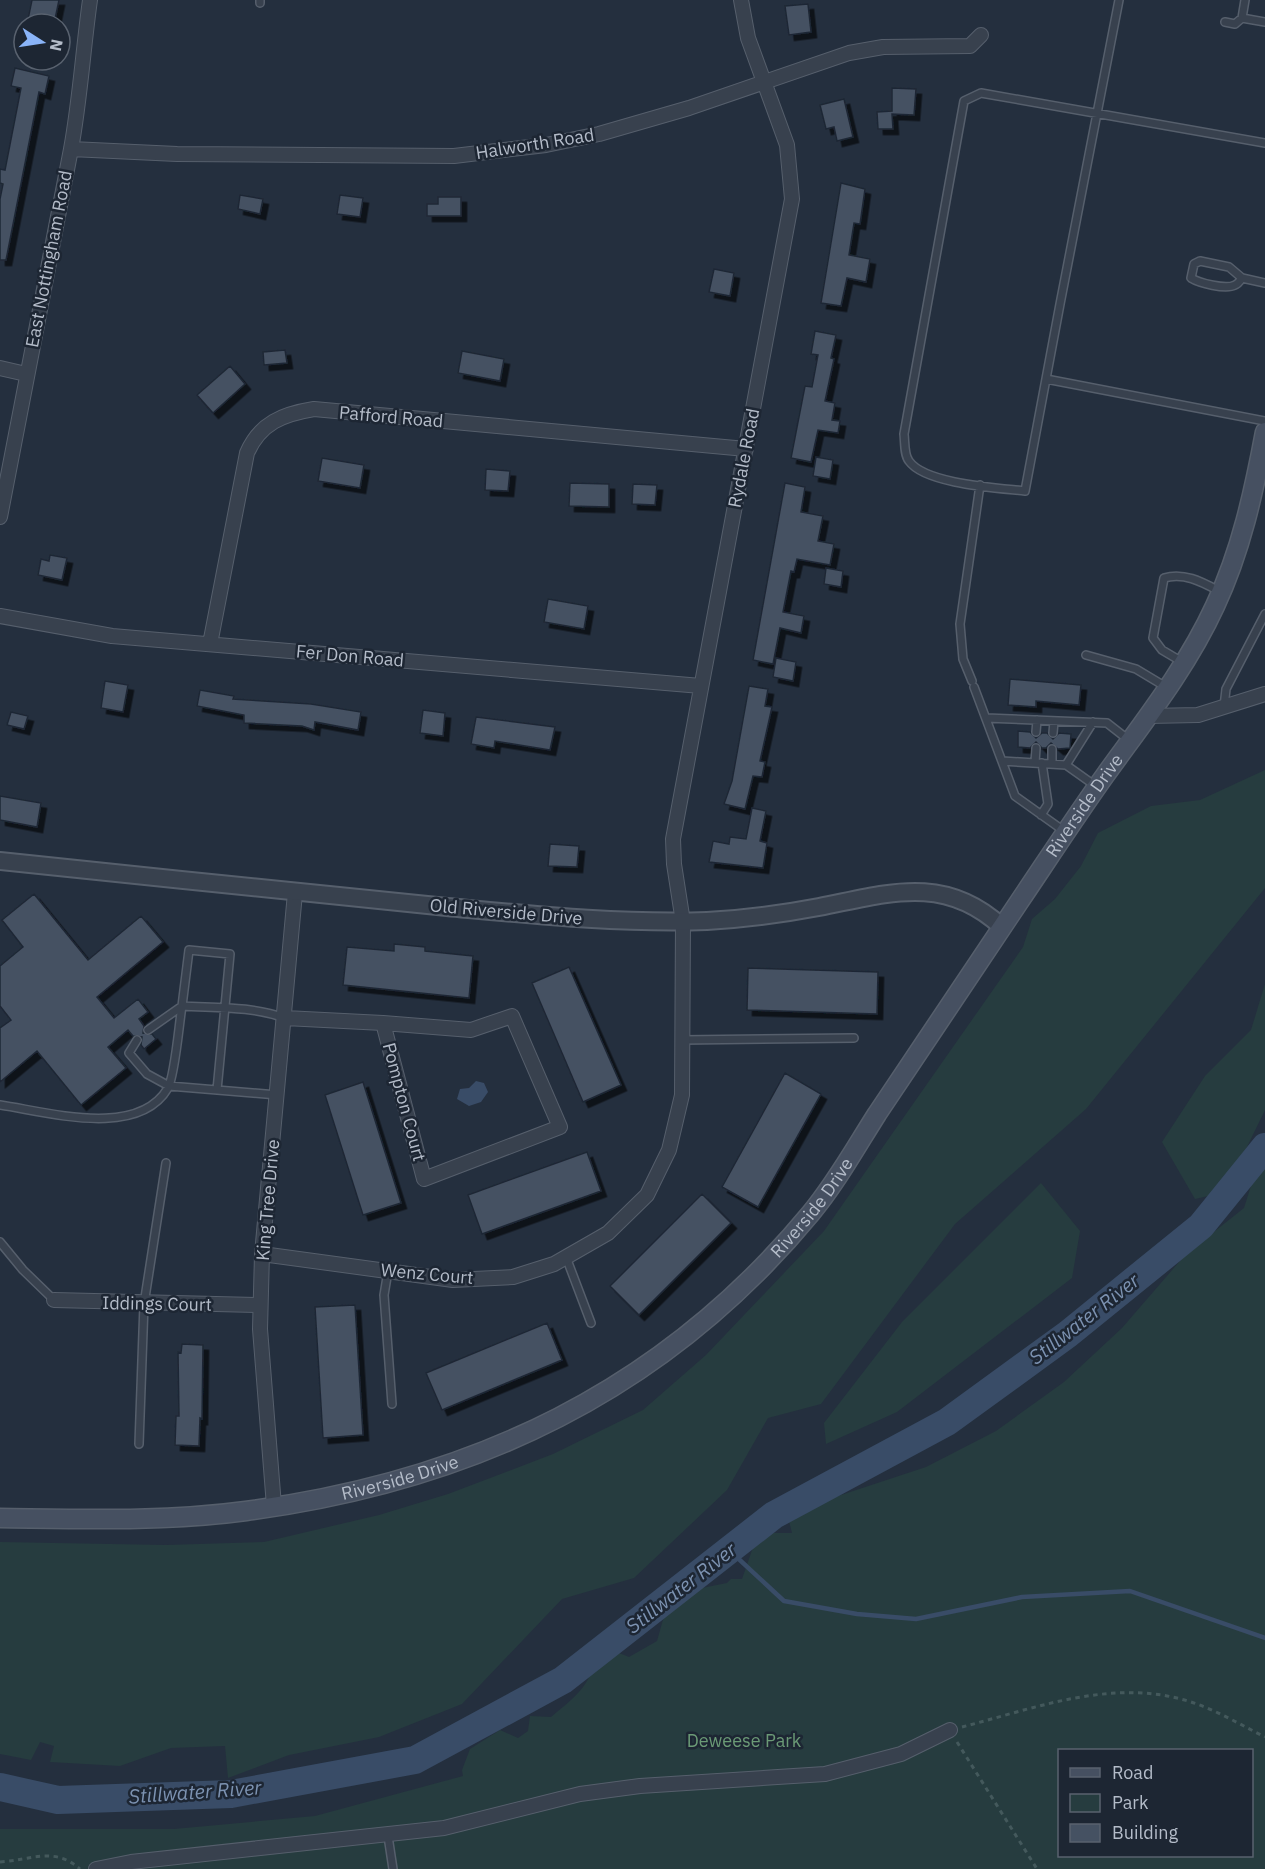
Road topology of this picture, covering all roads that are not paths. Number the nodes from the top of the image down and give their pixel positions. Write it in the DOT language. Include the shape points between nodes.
graph roads {
  1 [pos="90,0"];
  2 [pos="741,0"];
  3 [pos="1119,0"];
  4 [pos="1245,0"];
  5 [pos="1242,18"];
  6 [pos="1225,22"];
  7 [pos="1265,22"];
  8 [pos="981,35"];
  9 [pos="764,81"];
  10 [pos="1097,114"];
  11 [pos="1265,143"];
  12 [pos="71,148"];
  13 [pos="1242,278"];
  14 [pos="1265,283"];
  15 [pos="0,368"];
  16 [pos="26,374"];
  17 [pos="1046,379"];
  18 [pos="1265,421"];
  19 [pos="1265,432"];
  20 [pos="746,449"];
  21 [pos="980,485"];
  22 [pos="0,517"];
  23 [pos="1221,593"];
  24 [pos="1265,614"];
  25 [pos="0,616"];
  26 [pos="210,644"];
  27 [pos="1086,655"];
  28 [pos="1184,663"];
  29 [pos="700,686"];
  30 [pos="1168,688"];
  31 [pos="1265,694"];
  32 [pos="1224,707"];
  33 [pos="1148,716"];
  34 [pos="986,718"];
  35 [pos="1037,720"];
  36 [pos="1054,721"];
  37 [pos="1094,722"];
  38 [pos="1036,732"];
  39 [pos="1053,733"];
  40 [pos="1130,741"];
  41 [pos="1036,748"];
  42 [pos="1052,749"];
  43 [pos="1002,761"];
  44 [pos="1039,763"];
  45 [pos="1052,764"];
  46 [pos="1066,765"];
  47 [pos="1097,787"];
  48 [pos="1041,815"];
  49 [pos="1066,833"];
  50 [pos="0,861"];
  51 [pos="295,893"];
  52 [pos="683,921"];
  53 [pos="1002,927"];
  54 [pos="182,1006"];
  55 [pos="225,1008"];
  56 [pos="285,1018"];
  57 [pos="383,1023"];
  58 [pos="148,1030"];
  59 [pos="854,1038"];
  60 [pos="137,1040"];
  61 [pos="682,1040"];
  62 [pos="169,1086"];
  63 [pos="217,1090"];
  64 [pos="277,1095"];
  65 [pos="0,1105"];
  66 [pos="166,1162"];
  67 [pos="0,1242"];
  68 [pos="262,1254"];
  69 [pos="566,1257"];
  70 [pos="388,1271"];
  71 [pos="54,1300"];
  72 [pos="144,1304"];
  73 [pos="260,1305"];
  74 [pos="591,1323"];
  75 [pos="392,1404"];
  76 [pos="139,1444"];
  77 [pos="274,1506"];
  78 [pos="0,1518"];
  79 [pos="950,1730"];
  80 [pos="388,1836"];
  81 [pos="96,1869"];
  82 [pos="393,1869"];
  1 -- 12 [label="street, East Nottingham Road"];
  2 -- 9 [label="street, Rydale Road" via="748,38"];
  3 -- 10 [label="lane"];
  4 -- 5 [label="lane"];
  5 -- 6 [label="lane" via="1235,24"];
  5 -- 7 [label="lane"];
  8 -- 9 [label="street, Halworth Road" via="970,46 883,47 849,53"];
  9 -- 12 [label="street, Halworth Road" via="599,134 454,156 177,154"];
  9 -- 20 [label="street, Rydale Road" via="787,145 792,199"];
  10 -- 11 [label="lane"];
  10 -- 17 [label="lane"];
  10 -- 21 [label="lane" via="981,93 964,101 904,434 907,460 921,473"];
  12 -- 16 [label="street, East Nottingham Road"];
  13 -- 13 [label="lane" via="1229,267 1200,261 1191,270 1191,278 1196,281 1227,287 1235,286"];
  13 -- 14 [label="lane"];
  15 -- 16 [label="street"];
  16 -- 22 [label="street, East Nottingham Road"];
  17 -- 18 [label="lane"];
  17 -- 21 [label="lane" via="1025,491"];
  19 -- 23 [label="main road, Riverside Drive" via="1247,518"];
  20 -- 26 [label="street, Pafford Road" via="314,409 285,415 256,435 247,453"];
  20 -- 29 [label="street, Rydale Road"];
  21 -- 34 [label="lane" via="960,624 963,659"];
  23 -- 28 [label="main road, Riverside Drive"];
  23 -- 28 [label="lane" via="1197,580 1174,575 1164,578 1153,638 1162,650"];
  24 -- 32 [label="lane" via="1226,689"];
  25 -- 26 [label="street, Fer Don Road" via="76,631"];
  26 -- 29 [label="street, Fer Don Road"];
  27 -- 30 [label="lane" via="1136,669"];
  28 -- 30 [label="main road, Riverside Drive"];
  29 -- 52 [label="street, Rydale Road" via="673,839"];
  30 -- 33 [label="main road, Riverside Drive"];
  31 -- 32 [label="street"];
  32 -- 33 [label="street" via="1198,715"];
  33 -- 40 [label="main road, Riverside Drive"];
  34 -- 35 [label="lane"];
  34 -- 43 [label="lane"];
  35 -- 36 [label="lane"];
  35 -- 38 [label="lane"];
  36 -- 37 [label="lane"];
  36 -- 39 [label="lane"];
  37 -- 40 [label="lane" via="1107,723"];
  37 -- 46 [label="lane"];
  40 -- 47 [label="main road, Riverside Drive"];
  41 -- 44 [label="lane"];
  42 -- 45 [label="lane"];
  43 -- 44 [label="lane"];
  43 -- 48 [label="lane" via="1015,796"];
  44 -- 45 [label="lane"];
  44 -- 48 [label="lane" via="1048,804"];
  45 -- 46 [label="lane"];
  46 -- 47 [label="lane"];
  47 -- 49 [label="main road, Riverside Drive"];
  48 -- 49 [label="lane"];
  49 -- 53 [label="main road, Riverside Drive"];
  50 -- 51 [label="street, Old Riverside Drive"];
  51 -- 52 [label="street, Old Riverside Drive" via="618,922"];
  51 -- 56 [label="street, King Tree Drive"];
  52 -- 53 [label="street, Old Riverside Drive" via="779,914 905,891 955,898"];
  52 -- 61 [label="street, Wenz Court"];
  53 -- 77 [label="main road, Riverside Drive" via="815,1208 729,1301 669,1351 576,1410 512,1441 428,1472 366,1489"];
  54 -- 55 [label="lane"];
  54 -- 55 [label="lane" via="189,950 230,954"];
  54 -- 58 [label="lane"];
  54 -- 62 [label="lane"];
  55 -- 56 [label="lane" via="259,1009"];
  55 -- 63 [label="lane"];
  56 -- 57 [label="street, Pompton Court"];
  56 -- 64 [label="street, King Tree Drive"];
  57 -- 57 [label="street, Pompton Court" via="471,1030 512,1016 560,1126 424,1179"];
  59 -- 61 [label="lane"];
  60 -- 62 [label="lane" via="129,1053 147,1074"];
  61 -- 69 [label="street, Wenz Court" via="682,1095 669,1150 647,1195 608,1233"];
  62 -- 63 [label="lane"];
  62 -- 65 [label="lane" via="152,1107 110,1118"];
  63 -- 64 [label="lane"];
  64 -- 68 [label="street, King Tree Drive"];
  66 -- 72 [label="lane"];
  67 -- 71 [label="lane"];
  68 -- 70 [label="street, Wenz Court"];
  68 -- 73 [label="street, King Tree Drive"];
  69 -- 70 [label="street, Wenz Court" via="513,1277 453,1280"];
  69 -- 74 [label="lane"];
  70 -- 75 [label="lane" via="384,1295"];
  71 -- 72 [label="street, Iddings Court"];
  72 -- 73 [label="street, Iddings Court"];
  72 -- 76 [label="lane"];
  73 -- 77 [label="street, King Tree Drive"];
  77 -- 78 [label="main road, Riverside Drive" via="200,1516"];
  79 -- 80 [label="street" via="901,1754 825,1774 640,1786 580,1794 444,1828"];
  80 -- 81 [label="street" via="131,1862"];
  80 -- 82 [label="lane"];
}
